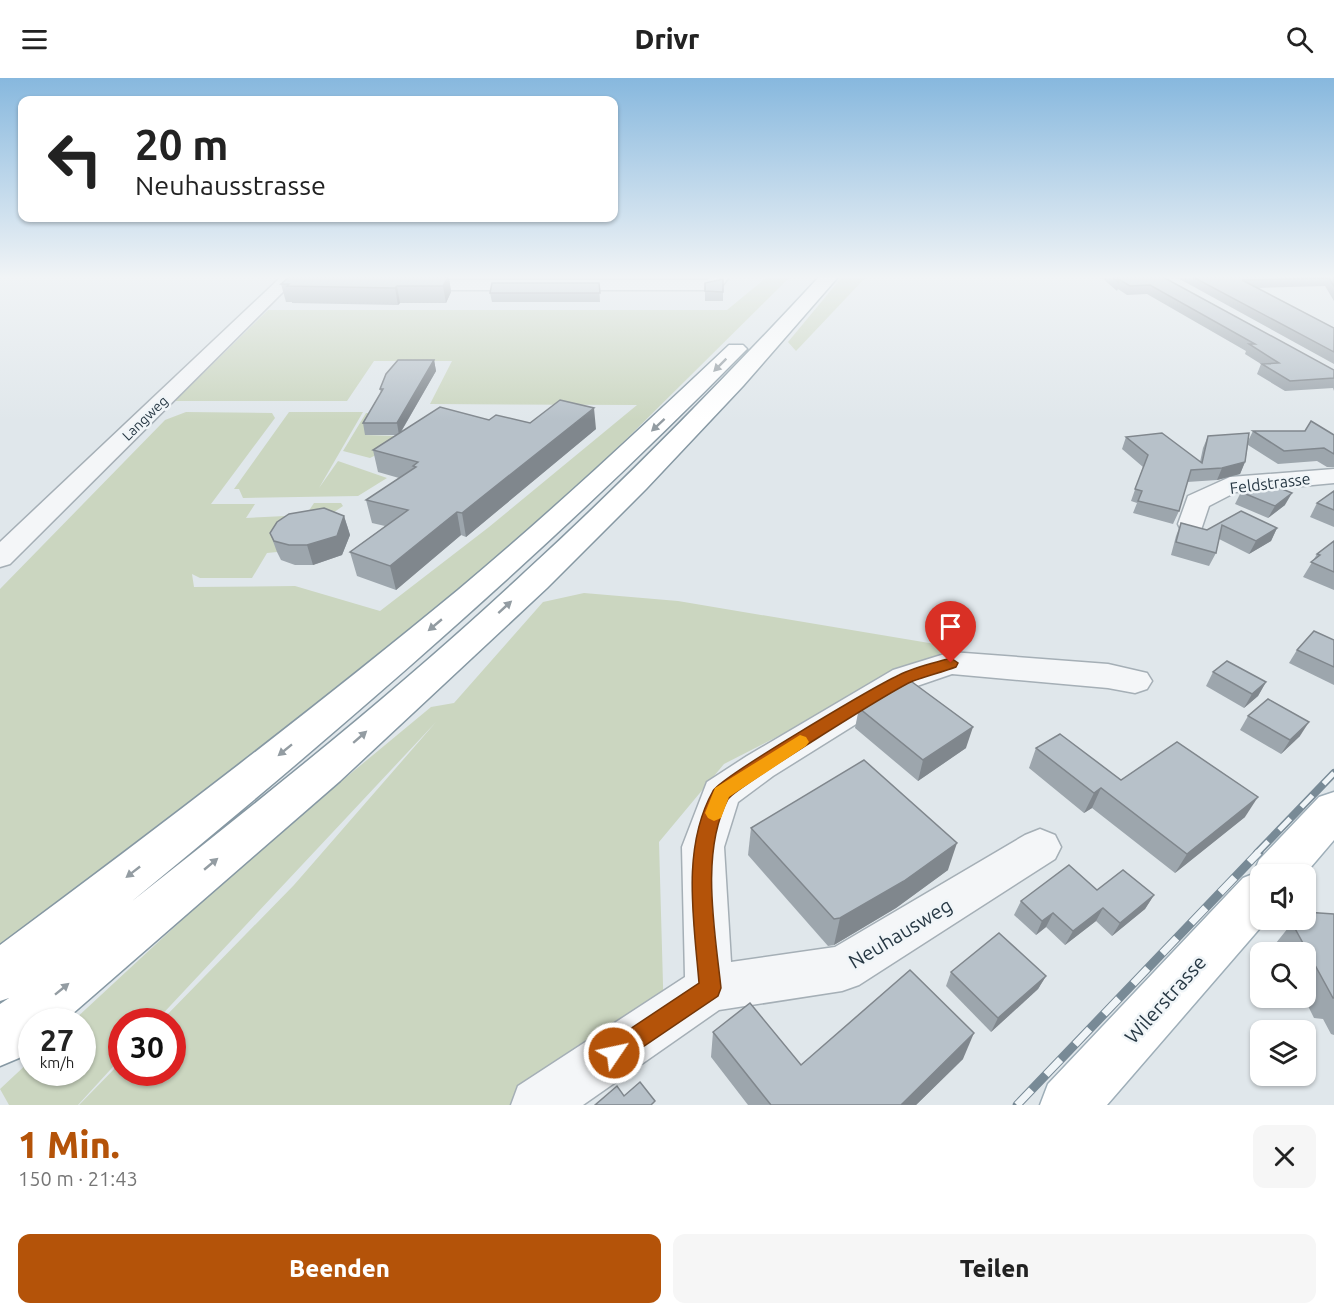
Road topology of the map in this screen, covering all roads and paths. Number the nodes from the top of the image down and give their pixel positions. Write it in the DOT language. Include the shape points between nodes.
graph roads {
  1 [pos="247,325"];
  2 [pos="759,325"];
  3 [pos="786,325"];
  4 [pos="1334,476"];
  5 [pos="1191,524"];
  6 [pos="0,558"];
  7 [pos="1135,681"];
  8 [pos="1334,810"];
  9 [pos="1040,847"];
  10 [pos="1285,864"];
  11 [pos="1250,904"];
  12 [pos="0,976"];
  13 [pos="711,988"];
  14 [pos="0,1039"];
  15 [pos="537,1105"];
  16 [pos="1069,1105"];
  1 -- 6 [label="street, Langweg"];
  2 -- 12 [label="main road, one-way" via="599,481 438,622 211,810"];
  14 -- 3 [label="main road, one-way" via="300,789 521,592 698,422"];
  4 -- 5 [label="street, Feldstrasse" via="1230,484 1197,502"];
  7 -- 13 [label="street" via="951,663 905,678 721,793 703,847"];
  8 -- 10 [label="main road"];
  9 -- 13 [label="street, Neuhausweg" via="842,969"];
  11 -- 16 [label="main road, Wilerstrasse"];
  13 -- 15 [label="street"];
}
